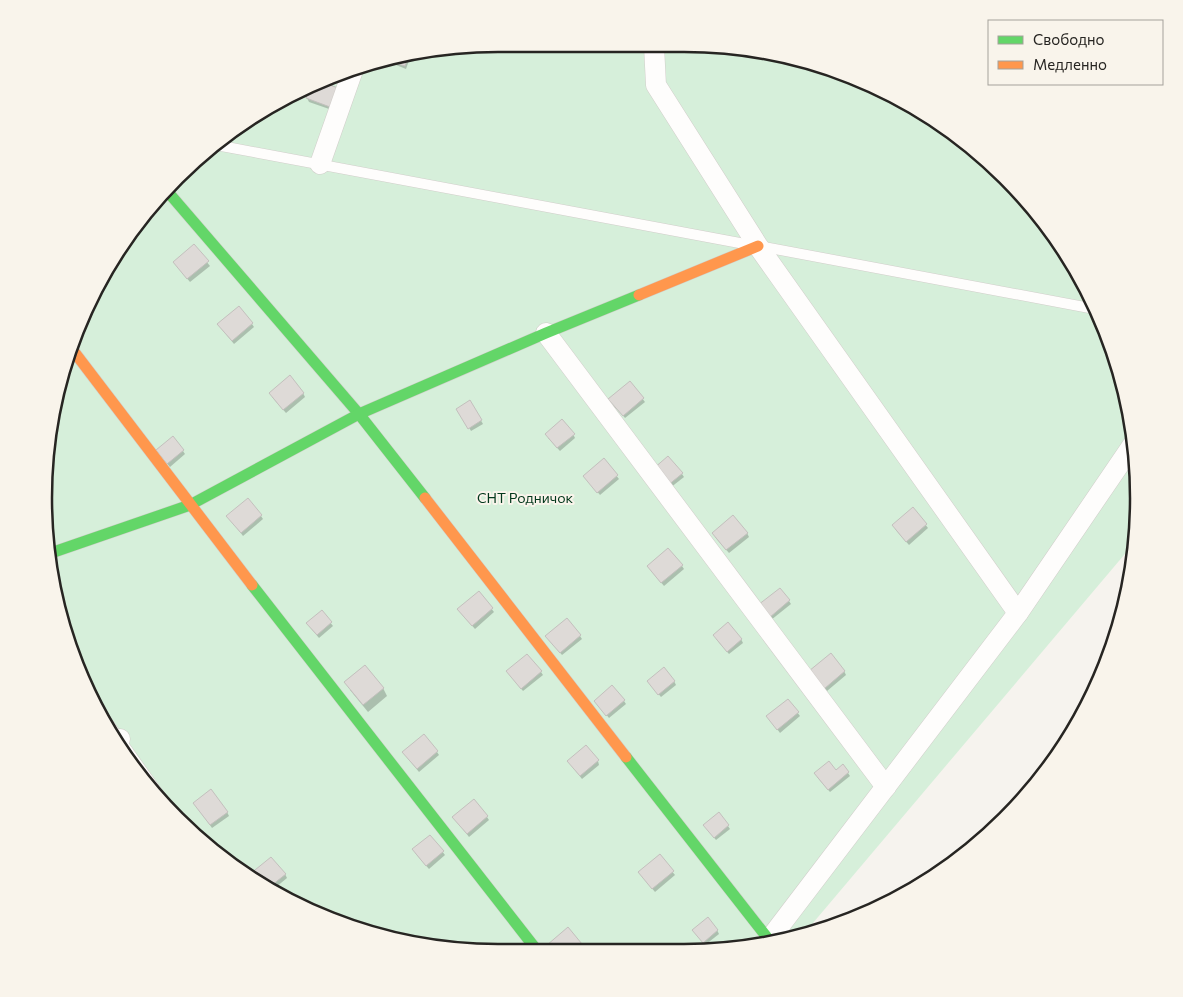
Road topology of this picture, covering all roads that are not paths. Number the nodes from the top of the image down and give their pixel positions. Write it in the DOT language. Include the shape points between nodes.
graph roads {
  1 [pos="654,52"];
  2 [pos="350,78"];
  3 [pos="225,147"];
  4 [pos="320,164"];
  5 [pos="171,196"];
  6 [pos="758,246"];
  7 [pos="1088,308"];
  8 [pos="546,333"];
  9 [pos="76,355"];
  10 [pos="359,414"];
  11 [pos="1128,452"];
  12 [pos="190,505"];
  13 [pos="55,551"];
  14 [pos="1018,613"];
  15 [pos="886,787"];
  16 [pos="771,936"];
  17 [pos="762,938"];
  18 [pos="532,944"];
  1 -- 6 [label="street" via="656,85"];
  2 -- 4 [label="street"];
  3 -- 4 [label="lane"];
  4 -- 6 [label="lane"];
  5 -- 10 [label="street"];
  6 -- 7 [label="lane"];
  6 -- 8 [label="street"];
  6 -- 14 [label="street"];
  8 -- 10 [label="street"];
  8 -- 15 [label="street"];
  9 -- 12 [label="street"];
  10 -- 12 [label="street"];
  10 -- 17 [label="street"];
  11 -- 14 [label="street"];
  12 -- 13 [label="street"];
  12 -- 18 [label="street"];
  14 -- 15 [label="street"];
  15 -- 16 [label="street"];
}
